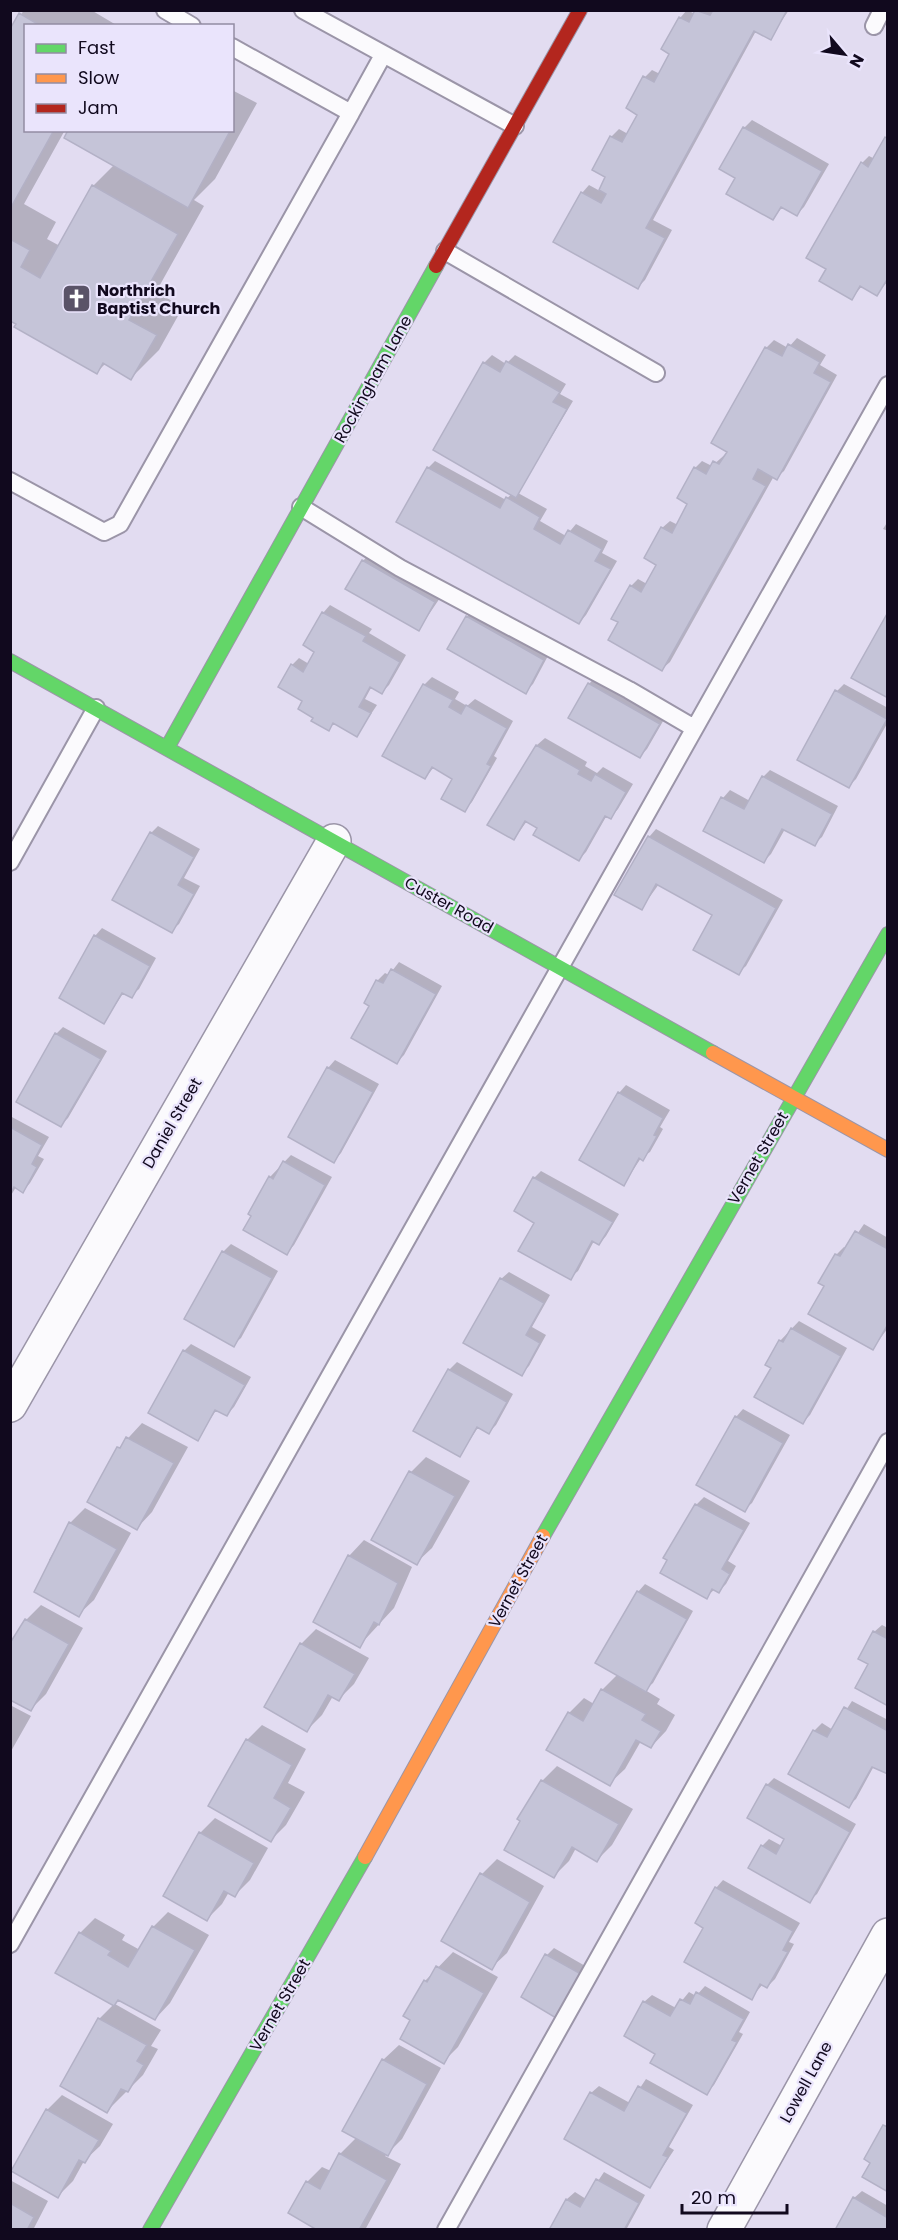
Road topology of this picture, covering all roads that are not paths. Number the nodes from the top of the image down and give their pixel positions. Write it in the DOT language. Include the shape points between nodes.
graph roads {
  1 [pos="165,10"];
  2 [pos="303,10"];
  3 [pos="580,10"];
  4 [pos="882,10"];
  5 [pos="189,24"];
  6 [pos="874,26"];
  7 [pos="234,48"];
  8 [pos="383,55"];
  9 [pos="351,112"];
  10 [pos="515,126"];
  11 [pos="445,251"];
  12 [pos="656,374"];
  13 [pos="888,385"];
  14 [pos="10,481"];
  15 [pos="301,507"];
  16 [pos="10,661"];
  17 [pos="96,708"];
  18 [pos="694,728"];
  19 [pos="167,748"];
  20 [pos="334,841"];
  21 [pos="10,862"];
  22 [pos="888,933"];
  23 [pos="559,967"];
  24 [pos="792,1097"];
  25 [pos="888,1150"];
  26 [pos="10,1405"];
  27 [pos="888,1442"];
  28 [pos="888,1935"];
  29 [pos="10,1944"];
  30 [pos="150,2229"];
  31 [pos="446,2229"];
  32 [pos="724,2229"];
  1 -- 5 [label="lane"];
  2 -- 8 [label="lane"];
  3 -- 10 [label="street, Rockingham Lane"];
  4 -- 6 [label="lane"];
  7 -- 9 [label="lane"];
  8 -- 9 [label="lane"];
  8 -- 10 [label="lane"];
  9 -- 14 [label="lane" via="120,524 104,532"];
  10 -- 11 [label="street, Rockingham Lane"];
  11 -- 12 [label="lane"];
  11 -- 15 [label="street, Rockingham Lane"];
  13 -- 18 [label="lane"];
  15 -- 18 [label="lane" via="400,568"];
  15 -- 19 [label="street, Rockingham Lane"];
  16 -- 17 [label="street, Custer Road"];
  17 -- 19 [label="street, Custer Road"];
  17 -- 21 [label="lane"];
  18 -- 23 [label="lane"];
  19 -- 20 [label="street, Custer Road"];
  20 -- 23 [label="street, Custer Road"];
  20 -- 26 [label="street, Daniel Street"];
  22 -- 24 [label="street, Vernet Street"];
  23 -- 24 [label="street, Custer Road"];
  23 -- 29 [label="lane"];
  24 -- 25 [label="street, Custer Road"];
  24 -- 30 [label="street, Vernet Street" via="333,1914"];
  27 -- 31 [label="lane"];
  28 -- 32 [label="street, Lowell Lane"];
}
